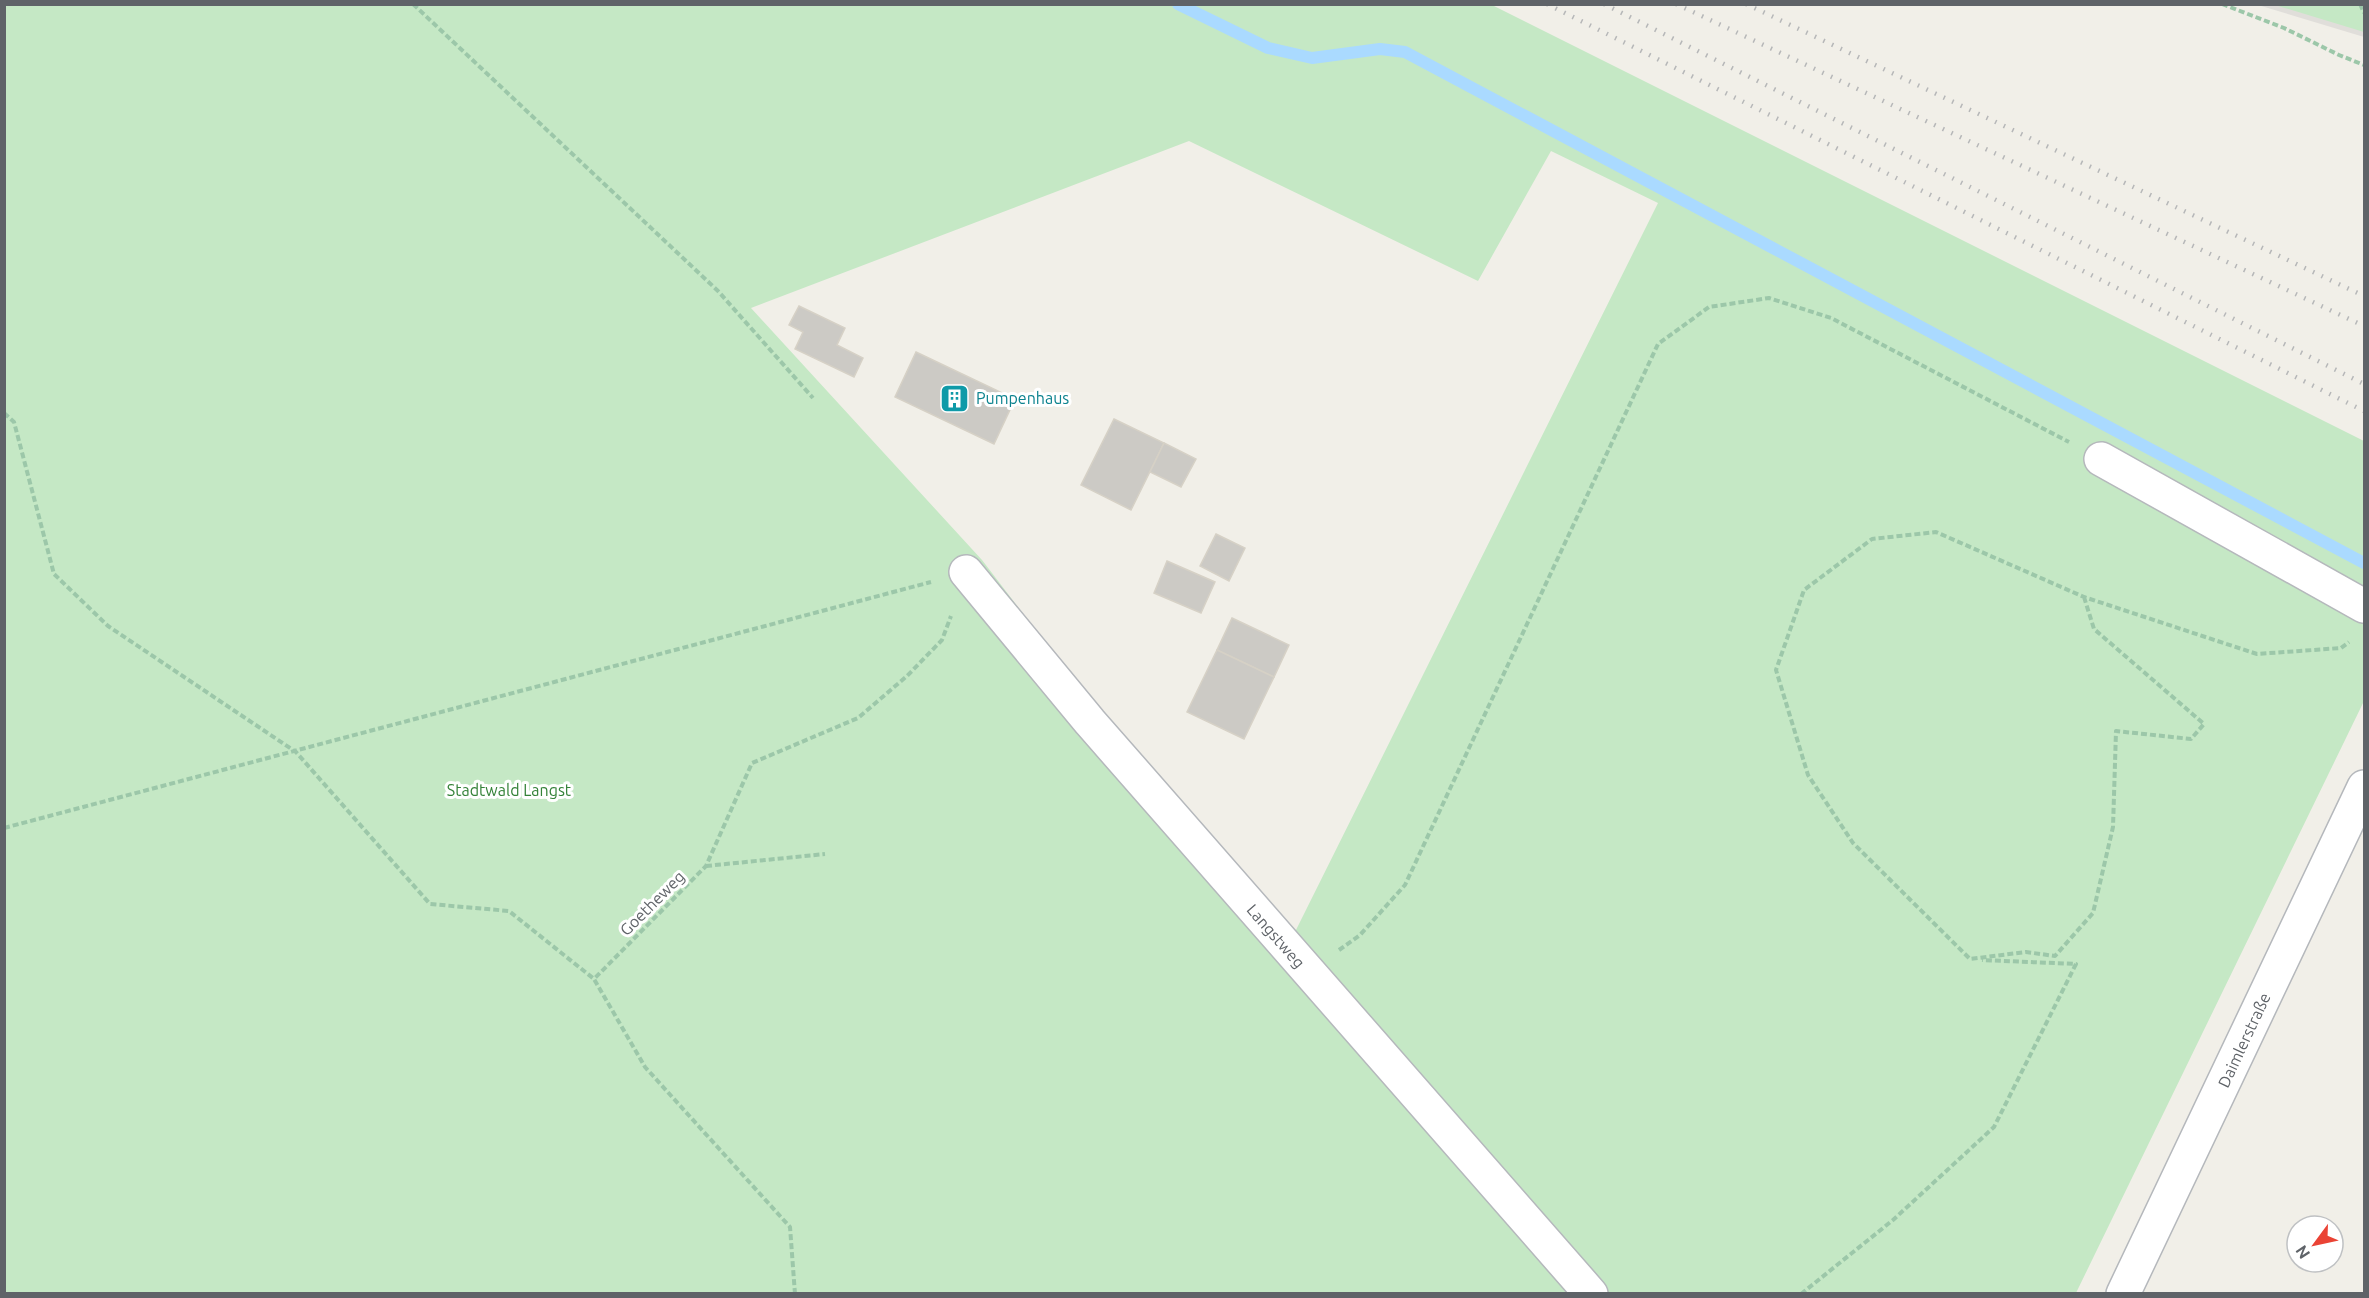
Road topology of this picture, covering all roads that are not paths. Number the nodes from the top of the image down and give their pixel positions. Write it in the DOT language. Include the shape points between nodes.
graph roads {
  1 [pos="2101,459"];
  2 [pos="966,572"];
  3 [pos="2361,621"];
  4 [pos="2364,787"];
  5 [pos="1591,1293"];
  6 [pos="2123,1293"];
  1 -- 3 [label="street"];
  2 -- 5 [label="street, Langstweg" via="1090,722"];
  4 -- 6 [label="street, Daimlerstraße"];
}
